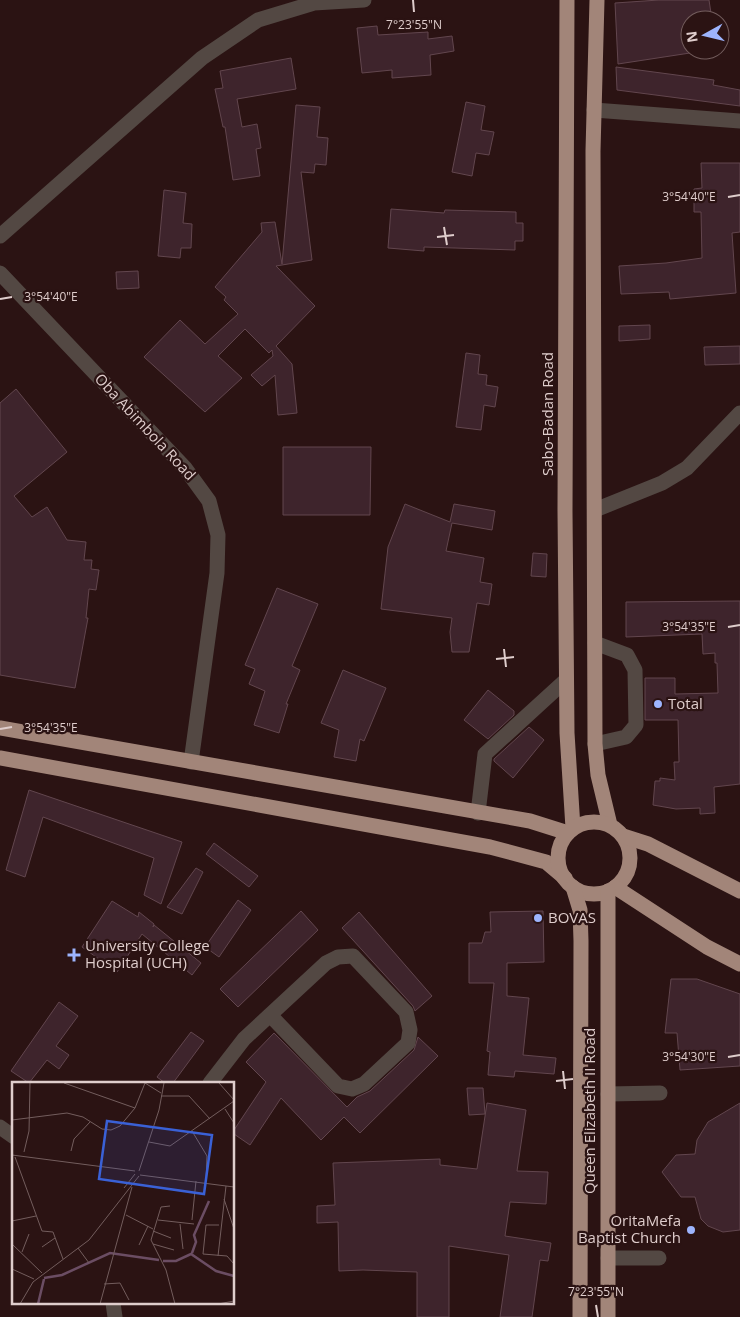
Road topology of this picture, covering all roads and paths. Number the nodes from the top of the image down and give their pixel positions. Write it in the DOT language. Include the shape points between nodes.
graph roads {
  1 [pos="364,0"];
  2 [pos="567,0"];
  3 [pos="597,0"];
  4 [pos="594,110"];
  5 [pos="740,121"];
  6 [pos="567,151"];
  7 [pos="593,151"];
  8 [pos="0,236"];
  9 [pos="0,273"];
  10 [pos="740,413"];
  11 [pos="595,510"];
  12 [pos="595,643"];
  13 [pos="566,680"];
  14 [pos="0,728"];
  15 [pos="595,744"];
  16 [pos="0,758"];
  17 [pos="191,762"];
  18 [pos="478,813"];
  19 [pos="610,826"];
  20 [pos="571,830"];
  21 [pos="623,836"];
  22 [pos="569,882"];
  23 [pos="611,889"];
  24 [pos="738,889"];
  25 [pos="740,964"];
  26 [pos="271,1016"];
  27 [pos="211,1082"];
  28 [pos="660,1093"];
  29 [pos="608,1094"];
  30 [pos="0,1127"];
  31 [pos="12,1136"];
  32 [pos="608,1258"];
  33 [pos="659,1258"];
  34 [pos="113,1304"];
  35 [pos="115,1317"];
  36 [pos="580,1317"];
  37 [pos="608,1317"];
  1 -- 8 [label="street" via="314,3 258,20 202,58"];
  2 -- 6 [label="highway, Sabo-Badan Road"];
  3 -- 4 [label="highway"];
  4 -- 5 [label="street"];
  4 -- 7 [label="highway"];
  6 -- 7 [label="highway"];
  6 -- 13 [label="highway, Sabo-Badan Road"];
  7 -- 11 [label="highway"];
  9 -- 17 [label="street, Oba Abimbola Road" via="185,468 209,501 218,535 217,573"];
  10 -- 11 [label="street" via="686,468 662,483"];
  11 -- 12 [label="highway"];
  12 -- 15 [label="highway"];
  12 -- 15 [label="street" via="627,656 635,670 636,725 626,737"];
  13 -- 18 [label="street" via="485,754"];
  13 -- 20 [label="highway, Sabo-Badan Road"];
  14 -- 17 [label="highway"];
  15 -- 19 [label="highway" via="598,775"];
  16 -- 22 [label="highway" via="490,847 546,862"];
  17 -- 18 [label="highway"];
  18 -- 20 [label="highway"];
  19 -- 20 [label="highway" via="591,822"];
  19 -- 21 [label="highway"];
  20 -- 22 [label="highway" via="561,843 558,855 560,867"];
  21 -- 23 [label="highway" via="629,851 628,868 621,882"];
  21 -- 24 [label="highway" via="648,844"];
  22 -- 23 [label="highway" via="590,893"];
  22 -- 36 [label="highway, Queen Elizabeth II Road" via="580,910"];
  23 -- 25 [label="highway"];
  23 -- 29 [label="highway, Queen Elizabeth II Road"];
  26 -- 26 [label="street" via="326,963 338,957 353,956 406,1012 410,1030 408,1043 364,1084 352,1090 338,1086"];
  26 -- 27 [label="street" via="244,1038"];
  28 -- 29 [label="street"];
  29 -- 32 [label="highway, Queen Elizabeth II Road"];
  30 -- 31 [label="street"];
  32 -- 33 [label="street"];
  32 -- 37 [label="highway, Queen Elizabeth II Road"];
  34 -- 35 [label="street"];
}
